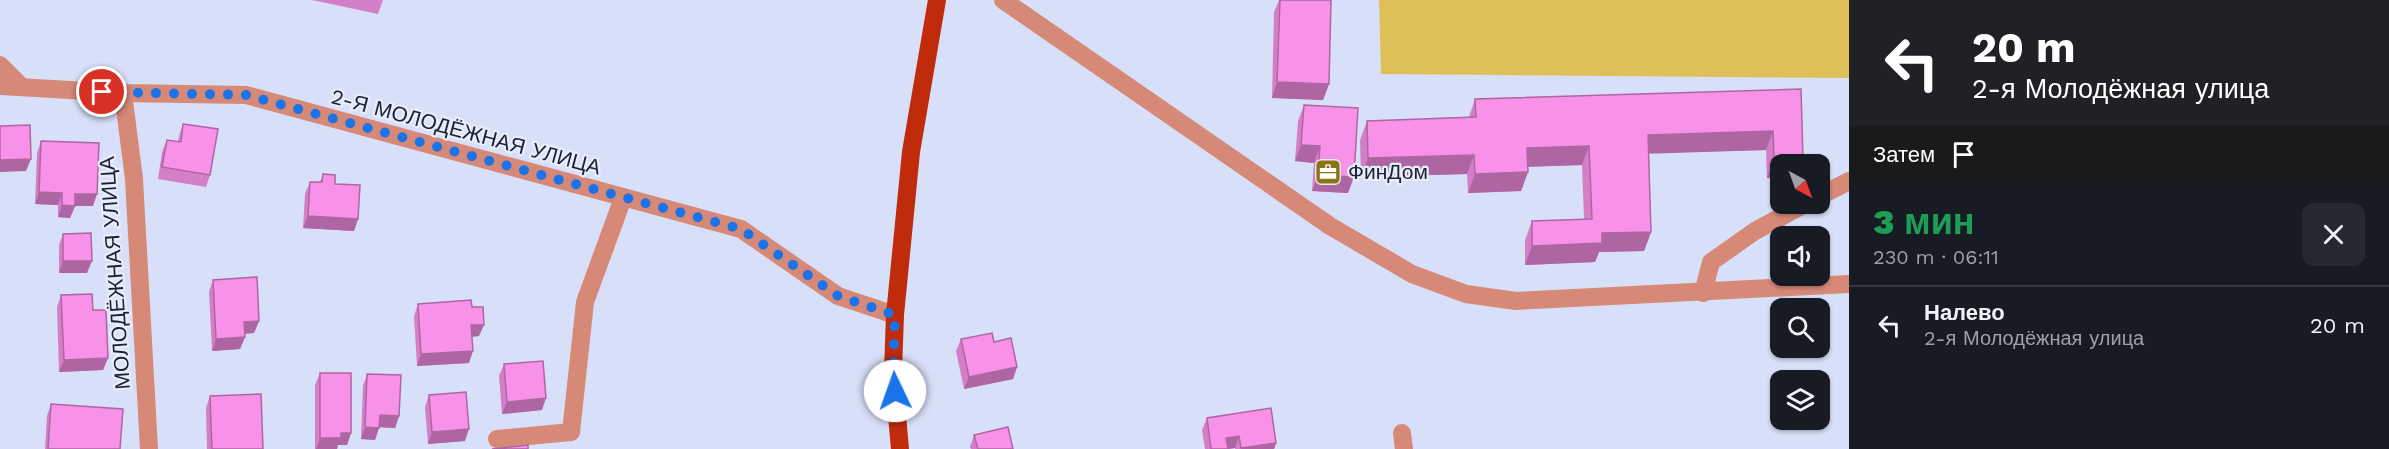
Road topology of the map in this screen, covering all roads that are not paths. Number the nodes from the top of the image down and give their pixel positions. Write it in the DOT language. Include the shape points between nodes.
graph roads {
  1 [pos="937,0"];
  2 [pos="1003,0"];
  3 [pos="0,65"];
  4 [pos="20,85"];
  5 [pos="0,86"];
  6 [pos="123,93"];
  7 [pos="1849,181"];
  8 [pos="1830,191"];
  9 [pos="623,198"];
  10 [pos="1786,214"];
  11 [pos="1849,284"];
  12 [pos="1703,293"];
  13 [pos="895,315"];
  14 [pos="497,439"];
  15 [pos="149,449"];
  16 [pos="900,449"];
  1 -- 13 [label="main road" via="911,152"];
  2 -- 12 [label="street" via="1330,226 1412,274 1466,294 1516,301"];
  3 -- 4 [label="street"];
  4 -- 5 [label="street, 2-Я МОЛОДЁЖНАЯ УЛИЦА"];
  4 -- 6 [label="street, 2-Я МОЛОДЁЖНАЯ УЛИЦА"];
  6 -- 9 [label="street, 2-Я МОЛОДЁЖНАЯ УЛИЦА" via="246,95"];
  6 -- 15 [label="street, МОЛОДЁЖНАЯ УЛИЦА" via="134,179"];
  7 -- 8 [label="street"];
  9 -- 13 [label="street, 2-Я МОЛОДЁЖНАЯ УЛИЦА" via="741,229 838,296"];
  9 -- 14 [label="street" via="585,302 571,432"];
  10 -- 12 [label="street" via="1711,262"];
  11 -- 12 [label="street"];
  13 -- 16 [label="main road" via="893,371"];
}
